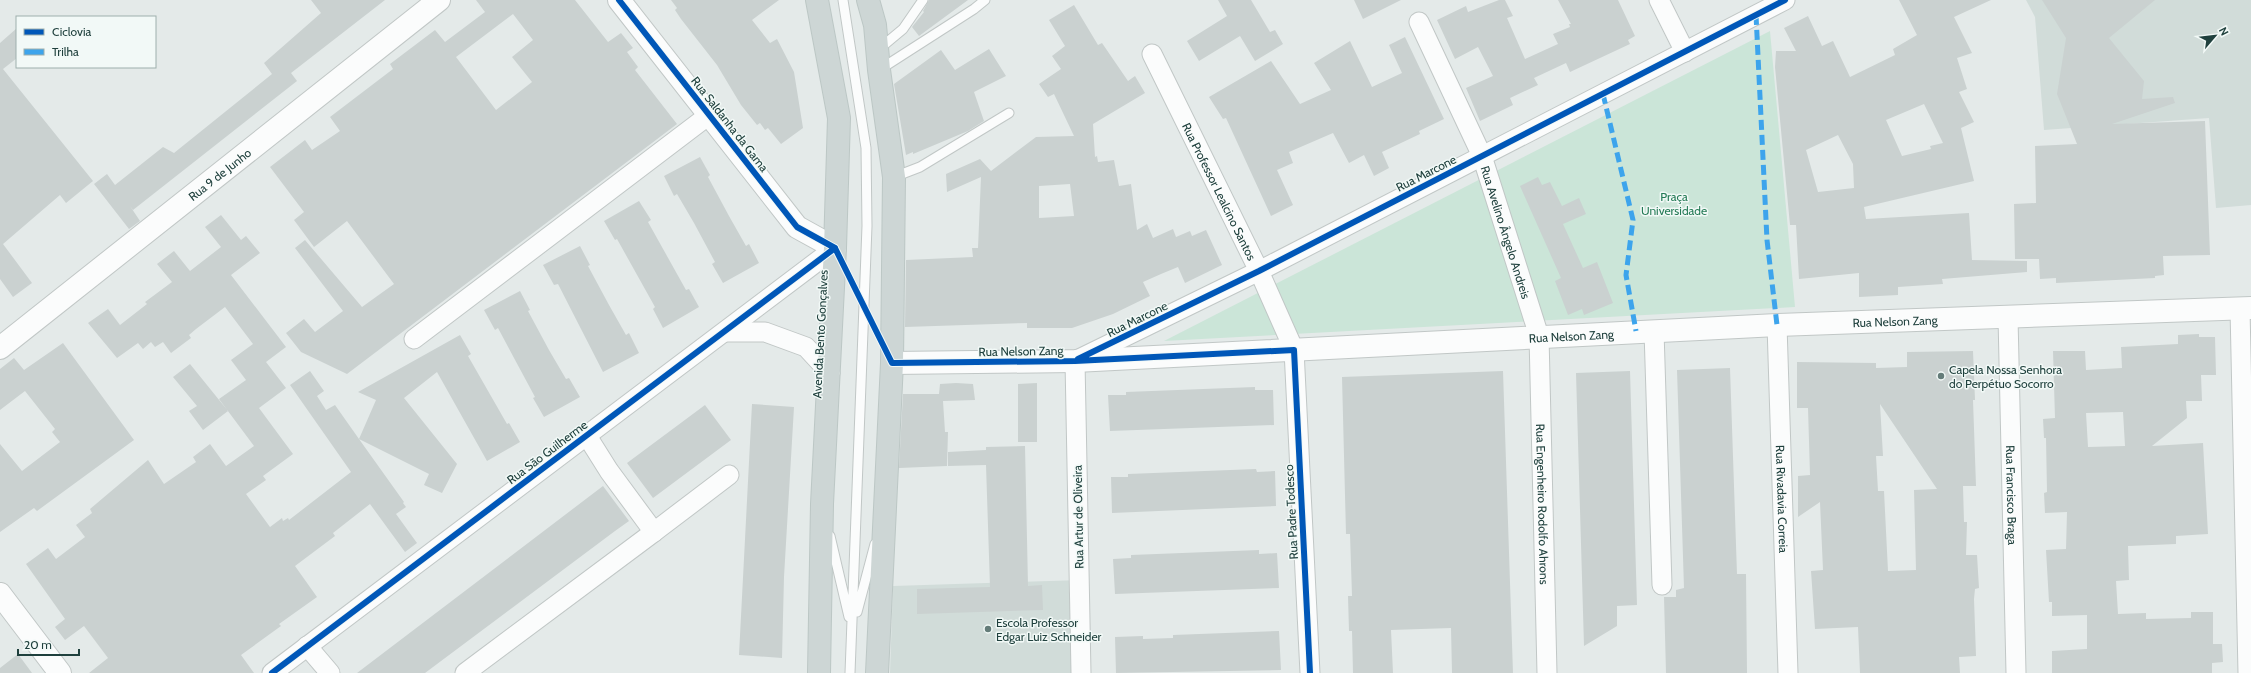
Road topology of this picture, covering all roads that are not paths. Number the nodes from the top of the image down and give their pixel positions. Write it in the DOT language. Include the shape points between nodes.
graph roads {
  1 [pos="439,0"];
  2 [pos="619,0"];
  3 [pos="817,0"];
  4 [pos="843,0"];
  5 [pos="868,0"];
  6 [pos="923,0"];
  7 [pos="985,0"];
  8 [pos="1659,0"];
  9 [pos="1785,0"];
  10 [pos="1419,22"];
  11 [pos="1685,52"];
  12 [pos="1152,54"];
  13 [pos="878,60"];
  14 [pos="1009,113"];
  15 [pos="709,115"];
  16 [pos="1482,156"];
  17 [pos="894,177"];
  18 [pos="835,248"];
  19 [pos="1259,271"];
  20 [pos="2245,308"];
  21 [pos="2008,317"];
  22 [pos="1777,325"];
  23 [pos="1654,331"];
  24 [pos="726,332"];
  25 [pos="1539,336"];
  26 [pos="414,338"];
  27 [pos="0,348"];
  28 [pos="1294,350"];
  29 [pos="1075,361"];
  30 [pos="892,363"];
  31 [pos="830,373"];
  32 [pos="587,436"];
  33 [pos="729,475"];
  34 [pos="822,504"];
  35 [pos="885,505"];
  36 [pos="654,532"];
  37 [pos="1662,585"];
  38 [pos="0,594"];
  39 [pos="852,629"];
  40 [pos="307,646"];
  41 [pos="60,673"];
  42 [pos="272,673"];
  43 [pos="330,673"];
  44 [pos="465,673"];
  45 [pos="819,673"];
  46 [pos="850,673"];
  47 [pos="877,673"];
  48 [pos="1081,673"];
  49 [pos="1310,673"];
  50 [pos="1547,673"];
  51 [pos="1788,673"];
  52 [pos="2016,673"];
  53 [pos="2248,673"];
  1 -- 27 [label="street, Rua 9 de Junho"];
  2 -- 15 [label="street, Rua Saldanha da Gama"];
  3 -- 18 [label="main road, Avenida Bento Gonçalves" via="839,118"];
  4 -- 39 [label="lane" via="866,148 867,226"];
  5 -- 13 [label="main road" via="875,25"];
  6 -- 13 [label="lane"];
  7 -- 13 [label="lane"];
  8 -- 11 [label="street"];
  9 -- 11 [label="street, Rua Marcone"];
  10 -- 16 [label="street, Rua Avelino Ângelo Andreis"];
  11 -- 16 [label="street, Rua Marcone"];
  12 -- 19 [label="street, Rua Professor Lealcino Santos"];
  13 -- 17 [label="main road"];
  14 -- 17 [label="lane" via="920,167"];
  15 -- 18 [label="street, Rua Saldanha da Gama" via="796,226"];
  15 -- 26 [label="street"];
  16 -- 19 [label="street, Rua Marcone"];
  16 -- 25 [label="street, Rua Avelino Ângelo Andreis"];
  17 -- 30 [label="main road"];
  18 -- 24 [label="street, Rua São Guilherme"];
  18 -- 31 [label="main road, Avenida Bento Gonçalves"];
  19 -- 28 [label="street, Rua Professor Lealcino Santos"];
  19 -- 29 [label="street, Rua Marcone"];
  20 -- 21 [label="street, Rua Nelson Zang"];
  20 -- 53 [label="street"];
  21 -- 22 [label="street, Rua Nelson Zang"];
  21 -- 52 [label="street, Rua Francisco Braga"];
  22 -- 23 [label="street, Rua Nelson Zang"];
  22 -- 51 [label="street, Rua Rivadavia Correia"];
  23 -- 25 [label="street, Rua Nelson Zang"];
  23 -- 37 [label="street"];
  24 -- 31 [label="street" via="765,332 806,347"];
  24 -- 32 [label="street, Rua São Guilherme"];
  25 -- 28 [label="street, Rua Nelson Zang"];
  25 -- 50 [label="street, Rua Engenheiro Rodolfo Ahrons"];
  28 -- 29 [label="street, Rua Nelson Zang"];
  28 -- 49 [label="street, Rua Padre Todesco"];
  29 -- 30 [label="street, Rua Nelson Zang"];
  29 -- 48 [label="street, Rua Artur de Oliveira"];
  30 -- 35 [label="main road"];
  31 -- 34 [label="main road, Avenida Bento Gonçalves"];
  32 -- 36 [label="street"];
  32 -- 40 [label="street, Rua São Guilherme"];
  33 -- 36 [label="street"];
  34 -- 39 [label="lane"];
  34 -- 45 [label="main road, Avenida Bento Gonçalves"];
  35 -- 39 [label="lane"];
  35 -- 47 [label="main road"];
  36 -- 44 [label="street"];
  38 -- 41 [label="street"];
  39 -- 46 [label="lane"];
  40 -- 42 [label="street, Rua São Guilherme"];
  40 -- 43 [label="street"];
}
